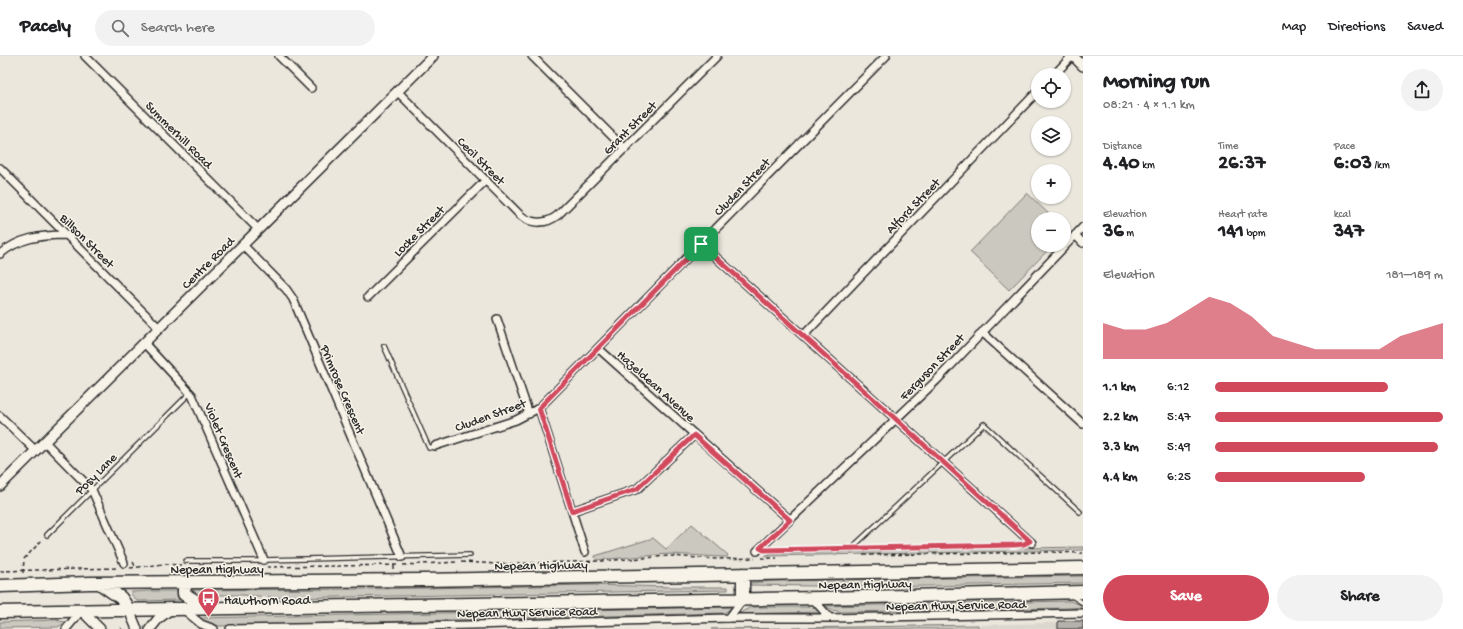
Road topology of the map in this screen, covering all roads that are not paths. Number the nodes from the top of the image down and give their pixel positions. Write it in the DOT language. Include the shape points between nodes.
graph roads {
  1 [pos="84,56"];
  2 [pos="279,56"];
  3 [pos="433,56"];
  4 [pos="532,56"];
  5 [pos="717,56"];
  6 [pos="886,56"];
  7 [pos="1073,56"];
  8 [pos="1083,66"];
  9 [pos="1061,68"];
  10 [pos="311,88"];
  11 [pos="398,92"];
  12 [pos="1031,98"];
  13 [pos="625,149"];
  14 [pos="0,168"];
  15 [pos="486,180"];
  16 [pos="558,215"];
  17 [pos="1083,227"];
  18 [pos="258,229"];
  19 [pos="66,235"];
  20 [pos="1075,235"];
  21 [pos="1083,243"];
  22 [pos="701,244"];
  23 [pos="243,245"];
  24 [pos="0,254"];
  25 [pos="368,297"];
  26 [pos="498,319"];
  27 [pos="159,328"];
  28 [pos="982,332"];
  29 [pos="804,335"];
  30 [pos="144,343"];
  31 [pos="384,346"];
  32 [pos="598,348"];
  33 [pos="191,393"];
  34 [pos="539,408"];
  35 [pos="528,414"];
  36 [pos="0,416"];
  37 [pos="896,419"];
  38 [pos="1083,424"];
  39 [pos="694,435"];
  40 [pos="45,442"];
  41 [pos="435,446"];
  42 [pos="36,451"];
  43 [pos="943,462"];
  44 [pos="0,486"];
  45 [pos="92,490"];
  46 [pos="572,511"];
  47 [pos="1080,512"];
  48 [pos="790,520"];
  49 [pos="47,535"];
  50 [pos="1031,542"];
  51 [pos="855,548"];
  52 [pos="759,550"];
  53 [pos="585,552"];
  54 [pos="470,555"];
  55 [pos="402,557"];
  56 [pos="187,563"];
  57 [pos="262,564"];
  58 [pos="124,566"];
  59 [pos="1083,568"];
  60 [pos="743,574"];
  61 [pos="187,582"];
  62 [pos="101,584"];
  63 [pos="0,586"];
  64 [pos="1062,592"];
  65 [pos="1083,592"];
  66 [pos="812,598"];
  67 [pos="743,599"];
  68 [pos="1083,603"];
  69 [pos="208,608"];
  70 [pos="176,609"];
  71 [pos="129,610"];
  72 [pos="82,611"];
  73 [pos="0,612"];
  74 [pos="1083,613"];
  75 [pos="729,618"];
  76 [pos="830,618"];
  77 [pos="202,627"];
  78 [pos="363,627"];
  79 [pos="474,627"];
  80 [pos="66,629"];
  81 [pos="100,629"];
  82 [pos="137,629"];
  83 [pos="150,629"];
  84 [pos="214,629"];
  85 [pos="230,629"];
  1 -- 18 [label="street, Summerhill Road"];
  2 -- 10 [label="street"];
  3 -- 11 [label="main road, Centre Road"];
  4 -- 13 [label="street"];
  5 -- 13 [label="street, Grant Street"];
  6 -- 22 [label="street, Cluden Street"];
  7 -- 8 [label="main road"];
  7 -- 9 [label="street"];
  11 -- 15 [label="street, Cecil Street"];
  11 -- 18 [label="main road, Centre Road"];
  12 -- 29 [label="street, Alford Street"];
  13 -- 16 [label="street, Grant Street"];
  14 -- 19 [label="street, Billson Street"];
  15 -- 16 [label="street, Cecil Street" via="528,220 547,222"];
  15 -- 25 [label="street, Locke Street"];
  17 -- 20 [label="street, Ferguson Street"];
  18 -- 23 [label="main road, Centre Road"];
  19 -- 24 [label="street" via="25,239"];
  19 -- 27 [label="street, Billson Street"];
  20 -- 21 [label="street"];
  20 -- 28 [label="street, Ferguson Street"];
  22 -- 29 [label="street"];
  22 -- 32 [label="street, Cluden Street"];
  23 -- 27 [label="main road, Centre Road"];
  23 -- 55 [label="street, Primrose Crescent" via="293,299"];
  26 -- 35 [label="street"];
  27 -- 30 [label="main road, Centre Road"];
  28 -- 37 [label="street, Ferguson Street"];
  28 -- 38 [label="street"];
  29 -- 37 [label="street"];
  30 -- 33 [label="street, Violet Crescent"];
  30 -- 40 [label="main road, Centre Road"];
  31 -- 41 [label="lane" via="429,448"];
  32 -- 34 [label="street, Cluden Street"];
  32 -- 39 [label="street, Hazeldean Avenue"];
  33 -- 45 [label="lane, Posy Lane"];
  33 -- 57 [label="street, Violet Crescent"];
  34 -- 35 [label="street, Cluden Street"];
  34 -- 46 [label="street"];
  35 -- 41 [label="street, Cluden Street"];
  36 -- 42 [label="street"];
  37 -- 43 [label="street"];
  37 -- 48 [label="street, Ferguson Street"];
  39 -- 46 [label="street" via="637,489"];
  39 -- 48 [label="street, Hazeldean Avenue"];
  40 -- 42 [label="main road, Centre Road"];
  40 -- 45 [label="street"];
  42 -- 44 [label="main road, Centre Road"];
  43 -- 47 [label="lane" via="984,424"];
  43 -- 50 [label="street"];
  43 -- 51 [label="lane" via="856,544"];
  45 -- 49 [label="lane, Posy Lane"];
  45 -- 58 [label="street"];
  46 -- 53 [label="street"];
  48 -- 52 [label="street, Ferguson Street"];
  50 -- 51 [label="lane" via="1014,545"];
  51 -- 52 [label="lane"];
  54 -- 55 [label="lane"];
  55 -- 57 [label="lane"];
  56 -- 57 [label="lane"];
  59 -- 60 [label="highway, Nepean Highway"];
  60 -- 61 [label="highway, Nepean Highway"];
  60 -- 67 [label="highway"];
  61 -- 62 [label="highway, Nepean Highway"];
  61 -- 69 [label="highway" via="184,594"];
  62 -- 63 [label="highway, Nepean Highway"];
  62 -- 71 [label="highway" via="122,598"];
  64 -- 65 [label="highway, Nepean Highway"];
  64 -- 66 [label="highway, Nepean Highway"];
  64 -- 68 [label="lane"];
  66 -- 67 [label="highway, Nepean Highway"];
  66 -- 76 [label="street"];
  67 -- 69 [label="highway, Nepean Highway"];
  67 -- 75 [label="street"];
  69 -- 70 [label="highway, Nepean Highway"];
  70 -- 71 [label="highway, Nepean Highway"];
  70 -- 77 [label="street"];
  70 -- 83 [label="main road" via="156,620"];
  71 -- 72 [label="highway, Nepean Highway"];
  71 -- 82 [label="main road"];
  72 -- 73 [label="highway, Nepean Highway"];
  72 -- 80 [label="street"];
  72 -- 81 [label="main road"];
  74 -- 76 [label="street, Nepean Hwy Service Road"];
  75 -- 76 [label="street, Nepean Hwy Service Road"];
  75 -- 79 [label="street, Nepean Hwy Service Road"];
  77 -- 84 [label="street"];
  78 -- 79 [label="street, Nepean Hwy Service Road"];
  78 -- 85 [label="street, Nepean Hwy Service Road"];
}
